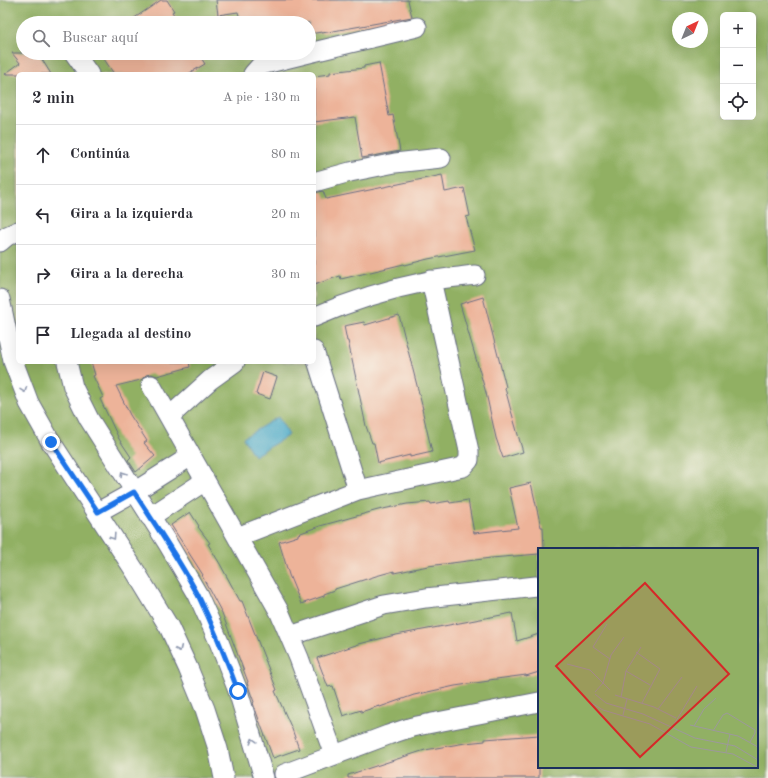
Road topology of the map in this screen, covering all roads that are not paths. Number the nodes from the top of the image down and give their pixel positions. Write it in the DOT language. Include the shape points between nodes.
graph roads {
  1 [pos="418,26"];
  2 [pos="316,51"];
  3 [pos="79,60"];
  4 [pos="281,60"];
  5 [pos="88,72"];
  6 [pos="255,72"];
  7 [pos="441,158"];
  8 [pos="316,181"];
  9 [pos="16,232"];
  10 [pos="0,242"];
  11 [pos="475,275"];
  12 [pos="431,280"];
  13 [pos="0,298"];
  14 [pos="16,308"];
  15 [pos="316,315"];
  16 [pos="316,357"];
  17 [pos="67,364"];
  18 [pos="232,364"];
  19 [pos="151,385"];
  20 [pos="169,417"];
  21 [pos="191,456"];
  22 [pos="205,481"];
  23 [pos="358,490"];
  24 [pos="134,492"];
  25 [pos="98,512"];
  26 [pos="150,517"];
  27 [pos="237,537"];
  28 [pos="536,586"];
  29 [pos="290,636"];
  30 [pos="538,702"];
  31 [pos="334,756"];
  32 [pos="284,774"];
  33 [pos="224,778"];
  34 [pos="264,778"];
  1 -- 2 [label="street"];
  3 -- 5 [label="street"];
  4 -- 6 [label="street" via="261,65"];
  7 -- 8 [label="street" via="395,163"];
  9 -- 10 [label="street"];
  11 -- 12 [label="street"];
  12 -- 15 [label="street" via="345,303"];
  12 -- 23 [label="street" via="470,452 469,460 463,467"];
  13 -- 14 [label="street"];
  13 -- 25 [label="street, one-way" via="13,361 29,403 51,442"];
  16 -- 23 [label="street"];
  24 -- 17 [label="street, one-way" via="89,419 73,387"];
  18 -- 20 [label="street" via="210,380"];
  19 -- 20 [label="street"];
  20 -- 21 [label="street"];
  21 -- 22 [label="street"];
  21 -- 24 [label="street"];
  22 -- 26 [label="street"];
  22 -- 27 [label="street"];
  23 -- 27 [label="street"];
  24 -- 25 [label="street"];
  24 -- 26 [label="street"];
  25 -- 33 [label="street, one-way" via="172,634 205,709"];
  34 -- 26 [label="street, one-way" via="238,691 219,642 198,595"];
  27 -- 29 [label="street" via="279,611"];
  28 -- 29 [label="street" via="384,605"];
  29 -- 31 [label="street"];
  30 -- 31 [label="street" via="412,727"];
  31 -- 32 [label="street"];
}
